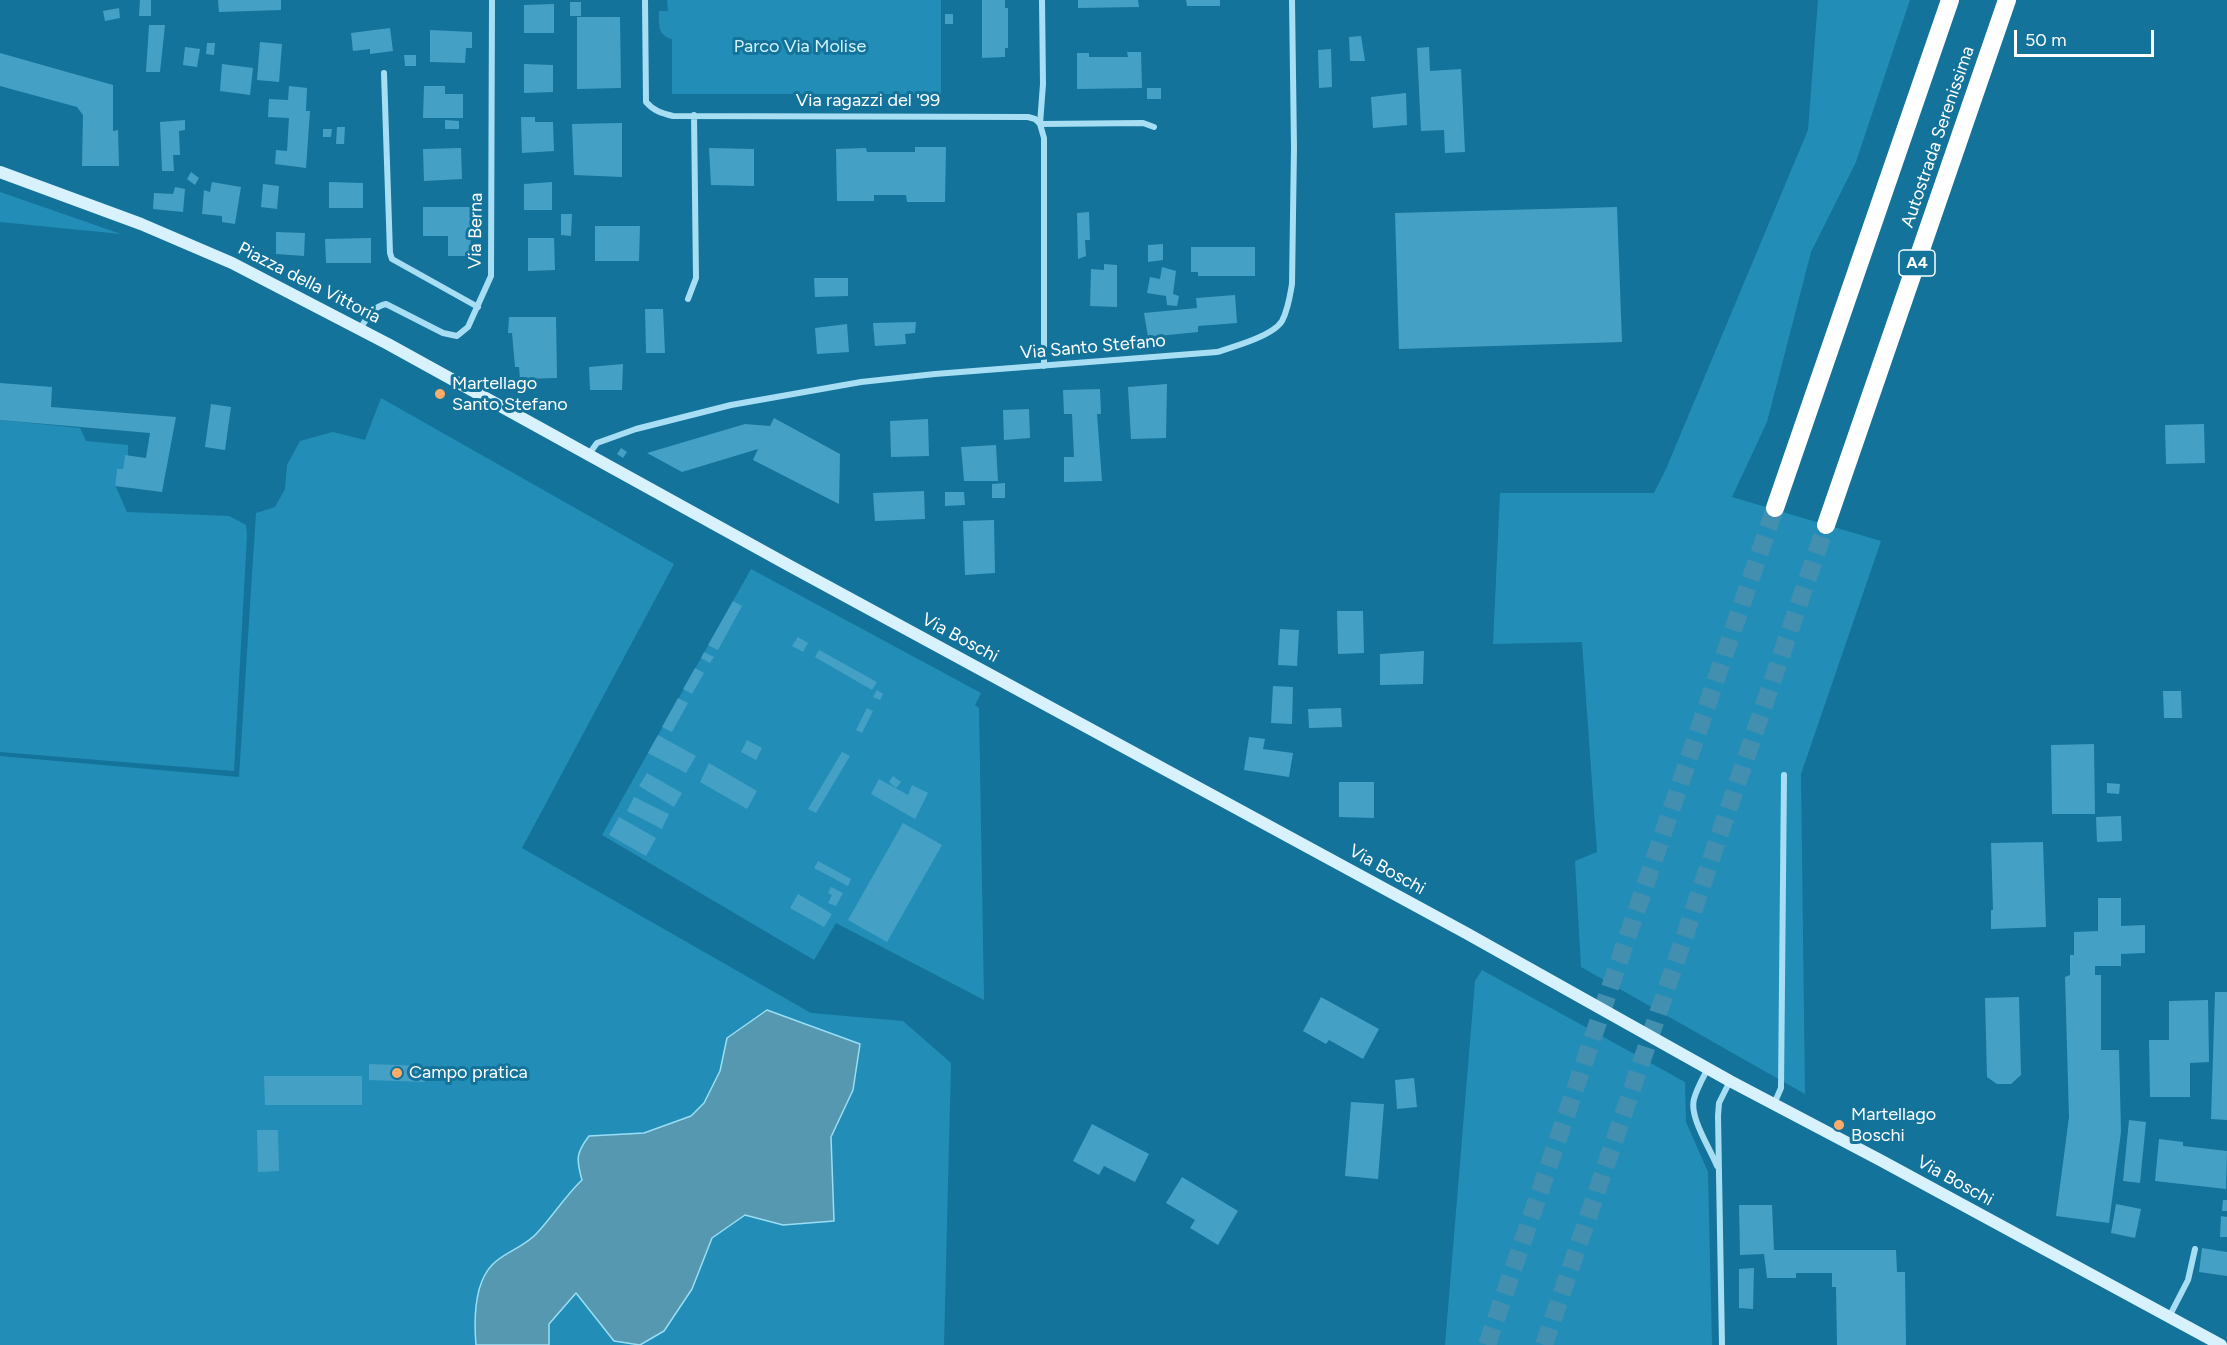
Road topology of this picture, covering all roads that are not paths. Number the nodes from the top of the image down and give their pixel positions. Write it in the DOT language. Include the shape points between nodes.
graph roads {
  1 [pos="492,0"];
  2 [pos="645,0"];
  3 [pos="1042,0"];
  4 [pos="1292,0"];
  5 [pos="1950,0"];
  6 [pos="2007,0"];
  7 [pos="384,73"];
  8 [pos="694,115"];
  9 [pos="1040,124"];
  10 [pos="1154,127"];
  11 [pos="0,172"];
  12 [pos="688,299"];
  13 [pos="478,307"];
  14 [pos="360,329"];
  15 [pos="1044,366"];
  16 [pos="589,454"];
  17 [pos="1775,508"];
  18 [pos="1826,525"];
  19 [pos="1784,775"];
  20 [pos="1708,1068"];
  21 [pos="1730,1081"];
  22 [pos="1773,1104"];
  23 [pos="1719,1169"];
  24 [pos="2194,1249"];
  25 [pos="2169,1317"];
  26 [pos="1722,1345"];
  27 [pos="2221,1345"];
  1 -- 13 [label="street, Via Berna" via="491,276"];
  2 -- 8 [label="street, Via ragazzi del '99" via="646,102 652,109 673,116"];
  3 -- 9 [label="street"];
  4 -- 15 [label="street, Via Santo Stefano" via="1292,284 1281,324 1256,339 1217,352"];
  5 -- 17 [label="highway, Autostrada Serenissima"];
  6 -- 18 [label="highway, Autostrada Serenissima / A4"];
  7 -- 13 [label="street" via="392,259"];
  8 -- 9 [label="street, Via ragazzi del '99" via="1028,117"];
  8 -- 12 [label="street" via="696,278"];
  9 -- 10 [label="street, Via ragazzi del '99" via="1143,123"];
  9 -- 15 [label="street" via="1044,138"];
  11 -- 14 [label="main road, Piazza della Vittoria" via="151,228 232,263"];
  13 -- 14 [label="street, Via Berna" via="468,327 457,336 386,304 373,309"];
  14 -- 16 [label="main road, Piazza della Vittoria"];
  15 -- 16 [label="street, Via Santo Stefano" via="861,382 732,405 636,429 597,443"];
  16 -- 20 [label="main road, Via Boschi"];
  19 -- 22 [label="street" via="1781,1088"];
  20 -- 21 [label="main road, Via Boschi"];
  20 -- 23 [label="street" via="1692,1106 1694,1119"];
  21 -- 22 [label="main road, Via Boschi"];
  21 -- 23 [label="street" via="1719,1103"];
  22 -- 25 [label="main road, Via Boschi"];
  23 -- 26 [label="street"];
  24 -- 25 [label="street" via="2188,1280"];
  25 -- 27 [label="main road, Via Boschi"];
}
